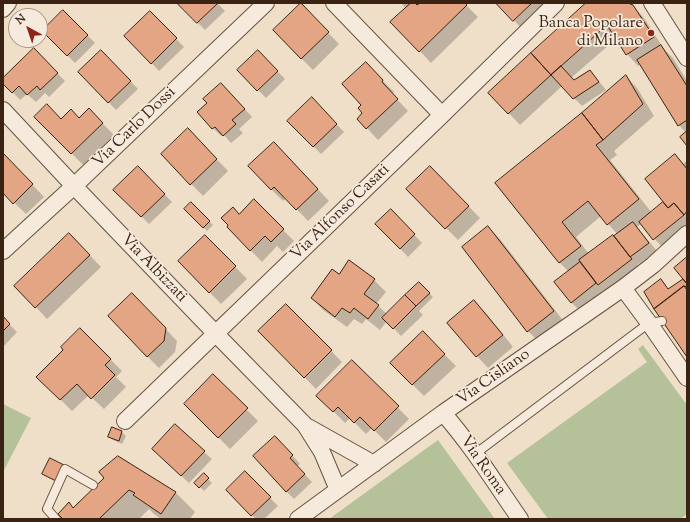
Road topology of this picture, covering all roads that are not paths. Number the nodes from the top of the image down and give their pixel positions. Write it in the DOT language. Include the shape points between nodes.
graph roads {
  1 [pos="8,3"];
  2 [pos="266,3"];
  3 [pos="334,3"];
  4 [pos="556,3"];
  5 [pos="652,3"];
  6 [pos="3,9"];
  7 [pos="685,50"];
  8 [pos="3,110"];
  9 [pos="442,115"];
  10 [pos="74,186"];
  11 [pos="687,234"];
  12 [pos="3,251"];
  13 [pos="623,288"];
  14 [pos="656,322"];
  15 [pos="216,334"];
  16 [pos="687,378"];
  17 [pos="443,413"];
  18 [pos="125,421"];
  19 [pos="305,425"];
  20 [pos="475,454"];
  21 [pos="374,464"];
  22 [pos="93,486"];
  23 [pos="338,490"];
  24 [pos="56,519"];
  25 [pos="298,519"];
  26 [pos="520,519"];
  1 -- 6 [label="street"];
  2 -- 10 [label="street, Via Carlo Dossi"];
  3 -- 9 [label="street"];
  4 -- 9 [label="street, Via Alfonso Casati"];
  5 -- 7 [label="street"];
  8 -- 10 [label="street, Via Albizzati"];
  9 -- 15 [label="street, Via Alfonso Casati"];
  10 -- 12 [label="street, Via Carlo Dossi"];
  10 -- 15 [label="street, Via Albizzati"];
  11 -- 13 [label="street, Via Cisliano"];
  13 -- 14 [label="street"];
  13 -- 17 [label="street, Via Cisliano"];
  14 -- 16 [label="street"];
  14 -- 20 [label="lane" via="622,342"];
  15 -- 18 [label="street, Via Alfonso Casati"];
  15 -- 19 [label="street, Via Albizzati"];
  17 -- 20 [label="street, Via Roma"];
  17 -- 21 [label="street, Via Cisliano"];
  19 -- 21 [label="street, Via Albizzati"];
  19 -- 23 [label="street, Via Albizzati" via="322,452"];
  20 -- 26 [label="street, Via Roma"];
  21 -- 23 [label="street, Via Cisliano"];
  22 -- 24 [label="lane" via="65,469 47,509"];
  23 -- 25 [label="street, Via Cisliano"];
}
